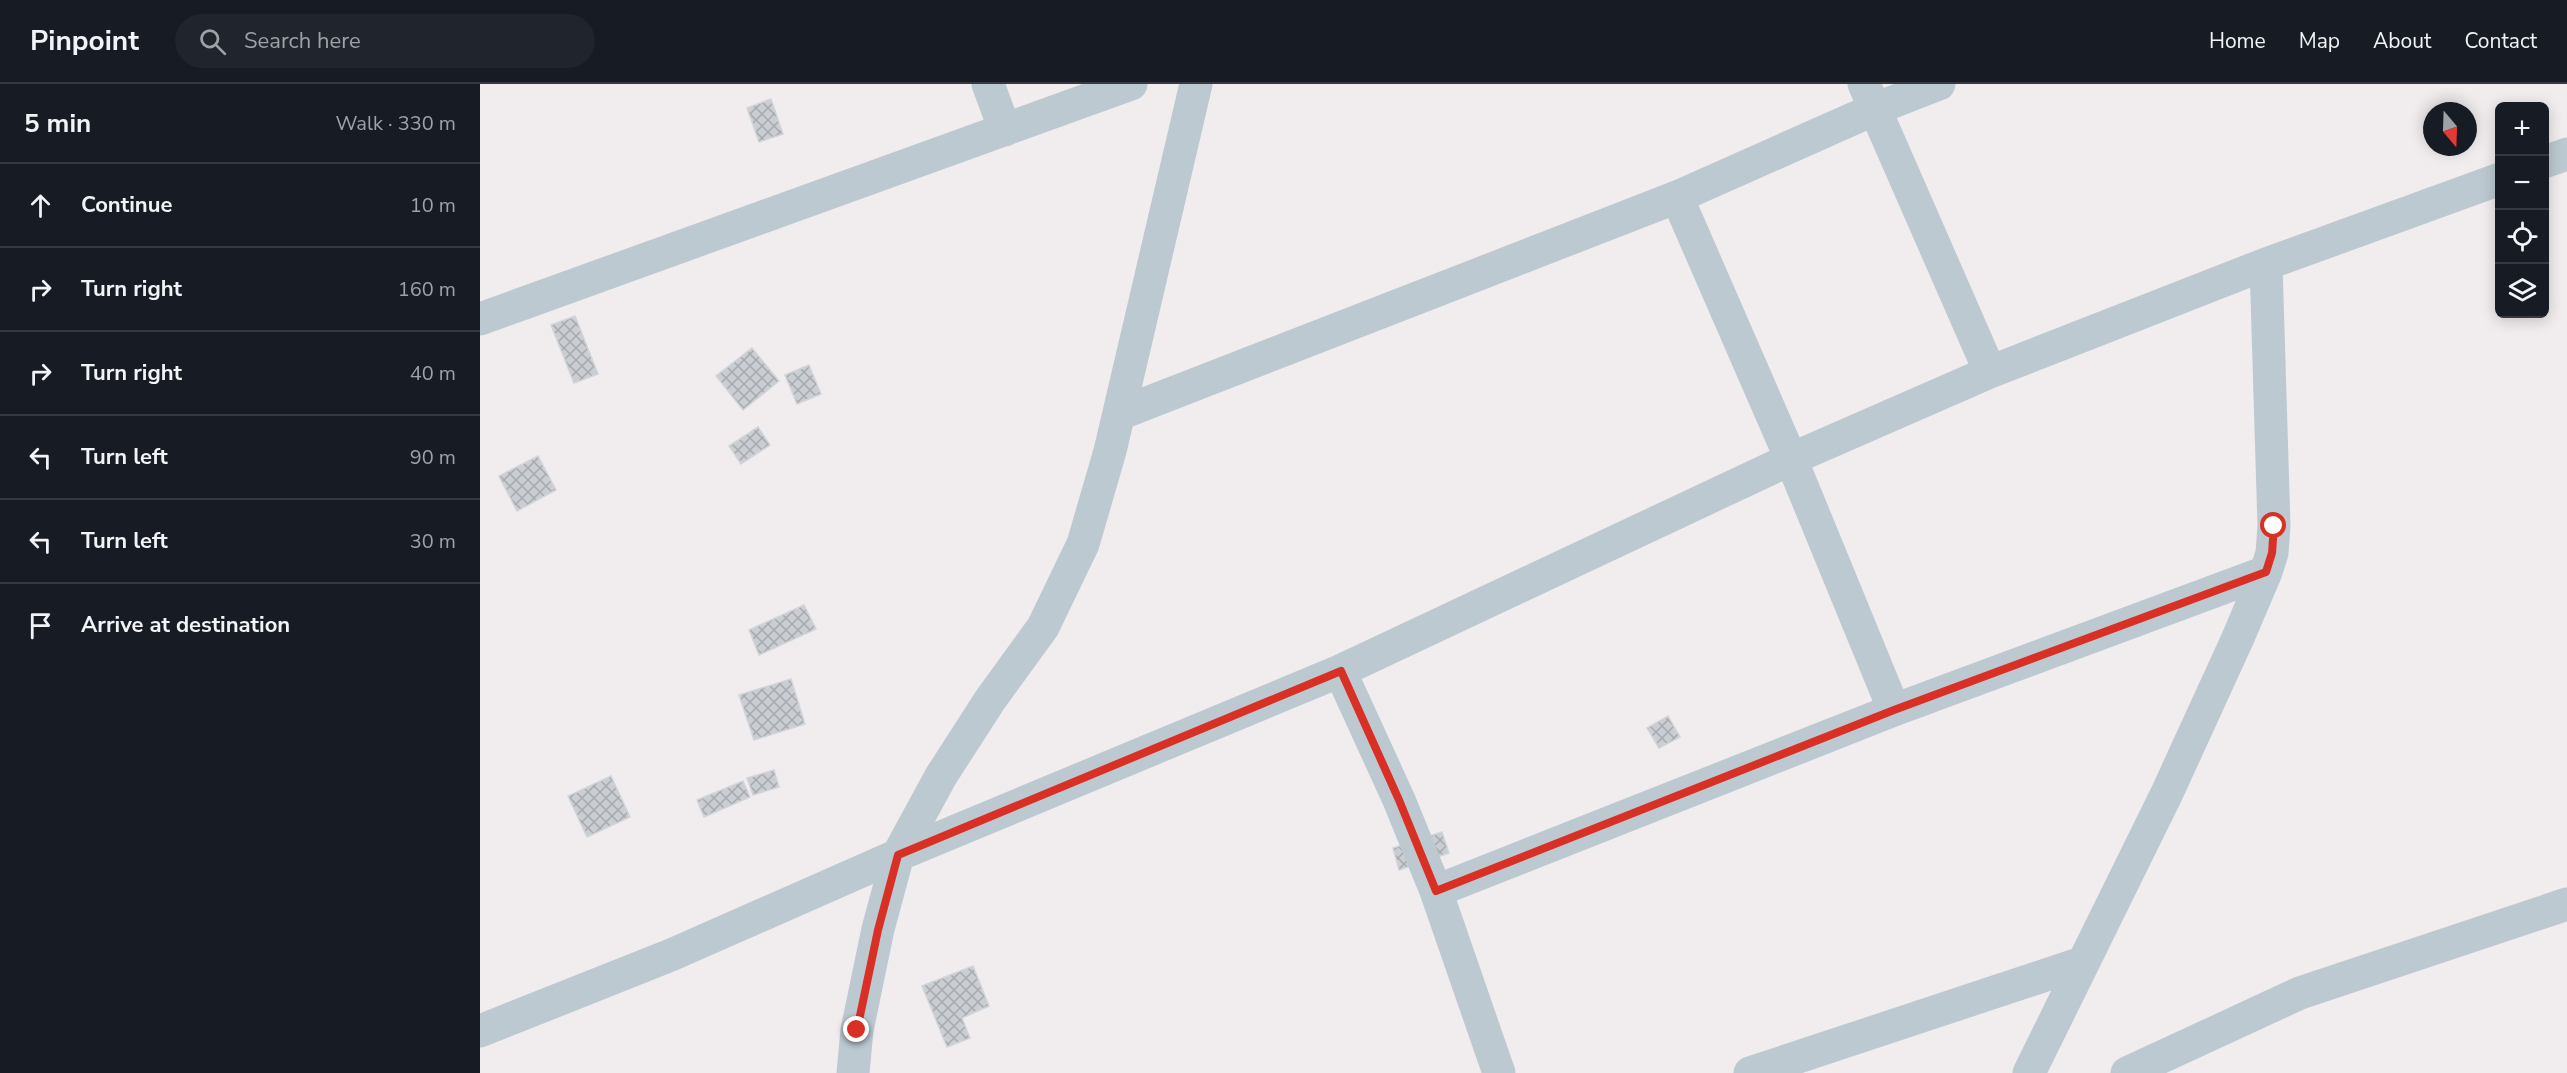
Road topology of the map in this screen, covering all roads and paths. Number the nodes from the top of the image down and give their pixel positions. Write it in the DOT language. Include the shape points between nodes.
graph roads {
  1 [pos="988,84"];
  2 [pos="1131,84"];
  3 [pos="1196,84"];
  4 [pos="1939,84"];
  5 [pos="1870,97"];
  6 [pos="1005,130"];
  7 [pos="2567,154"];
  8 [pos="2549,160"];
  9 [pos="2495,180"];
  10 [pos="1677,197"];
  11 [pos="2266,264"];
  12 [pos="480,319"];
  13 [pos="1990,372"];
  14 [pos="1119,414"];
  15 [pos="1791,459"];
  16 [pos="2266,572"];
  17 [pos="1341,671"];
  18 [pos="1894,710"];
  19 [pos="898,855"];
  20 [pos="1436,891"];
  21 [pos="2567,904"];
  22 [pos="2082,963"];
  23 [pos="480,1031"];
  24 [pos="853,1073"];
  25 [pos="1499,1073"];
  26 [pos="1750,1073"];
  27 [pos="2030,1073"];
  28 [pos="2127,1073"];
  1 -- 6 [label="street"];
  2 -- 6 [label="street"];
  3 -- 14 [label="street"];
  4 -- 5 [label="street"];
  5 -- 10 [label="street"];
  5 -- 13 [label="street"];
  6 -- 12 [label="street"];
  7 -- 8 [label="street"];
  9 -- 11 [label="street"];
  10 -- 14 [label="street"];
  10 -- 15 [label="street"];
  11 -- 13 [label="street"];
  11 -- 16 [label="street" via="2274,526"];
  13 -- 15 [label="street"];
  14 -- 19 [label="street" via="1083,544 1043,627 941,776"];
  15 -- 17 [label="street"];
  15 -- 18 [label="street"];
  16 -- 18 [label="street"];
  16 -- 22 [label="street" via="2171,783"];
  17 -- 19 [label="street"];
  17 -- 20 [label="street"];
  18 -- 20 [label="street"];
  19 -- 23 [label="street" via="671,956"];
  19 -- 24 [label="street" via="857,1030"];
  20 -- 25 [label="street"];
  21 -- 28 [label="street" via="2300,993"];
  22 -- 26 [label="street"];
  22 -- 27 [label="street"];
}
